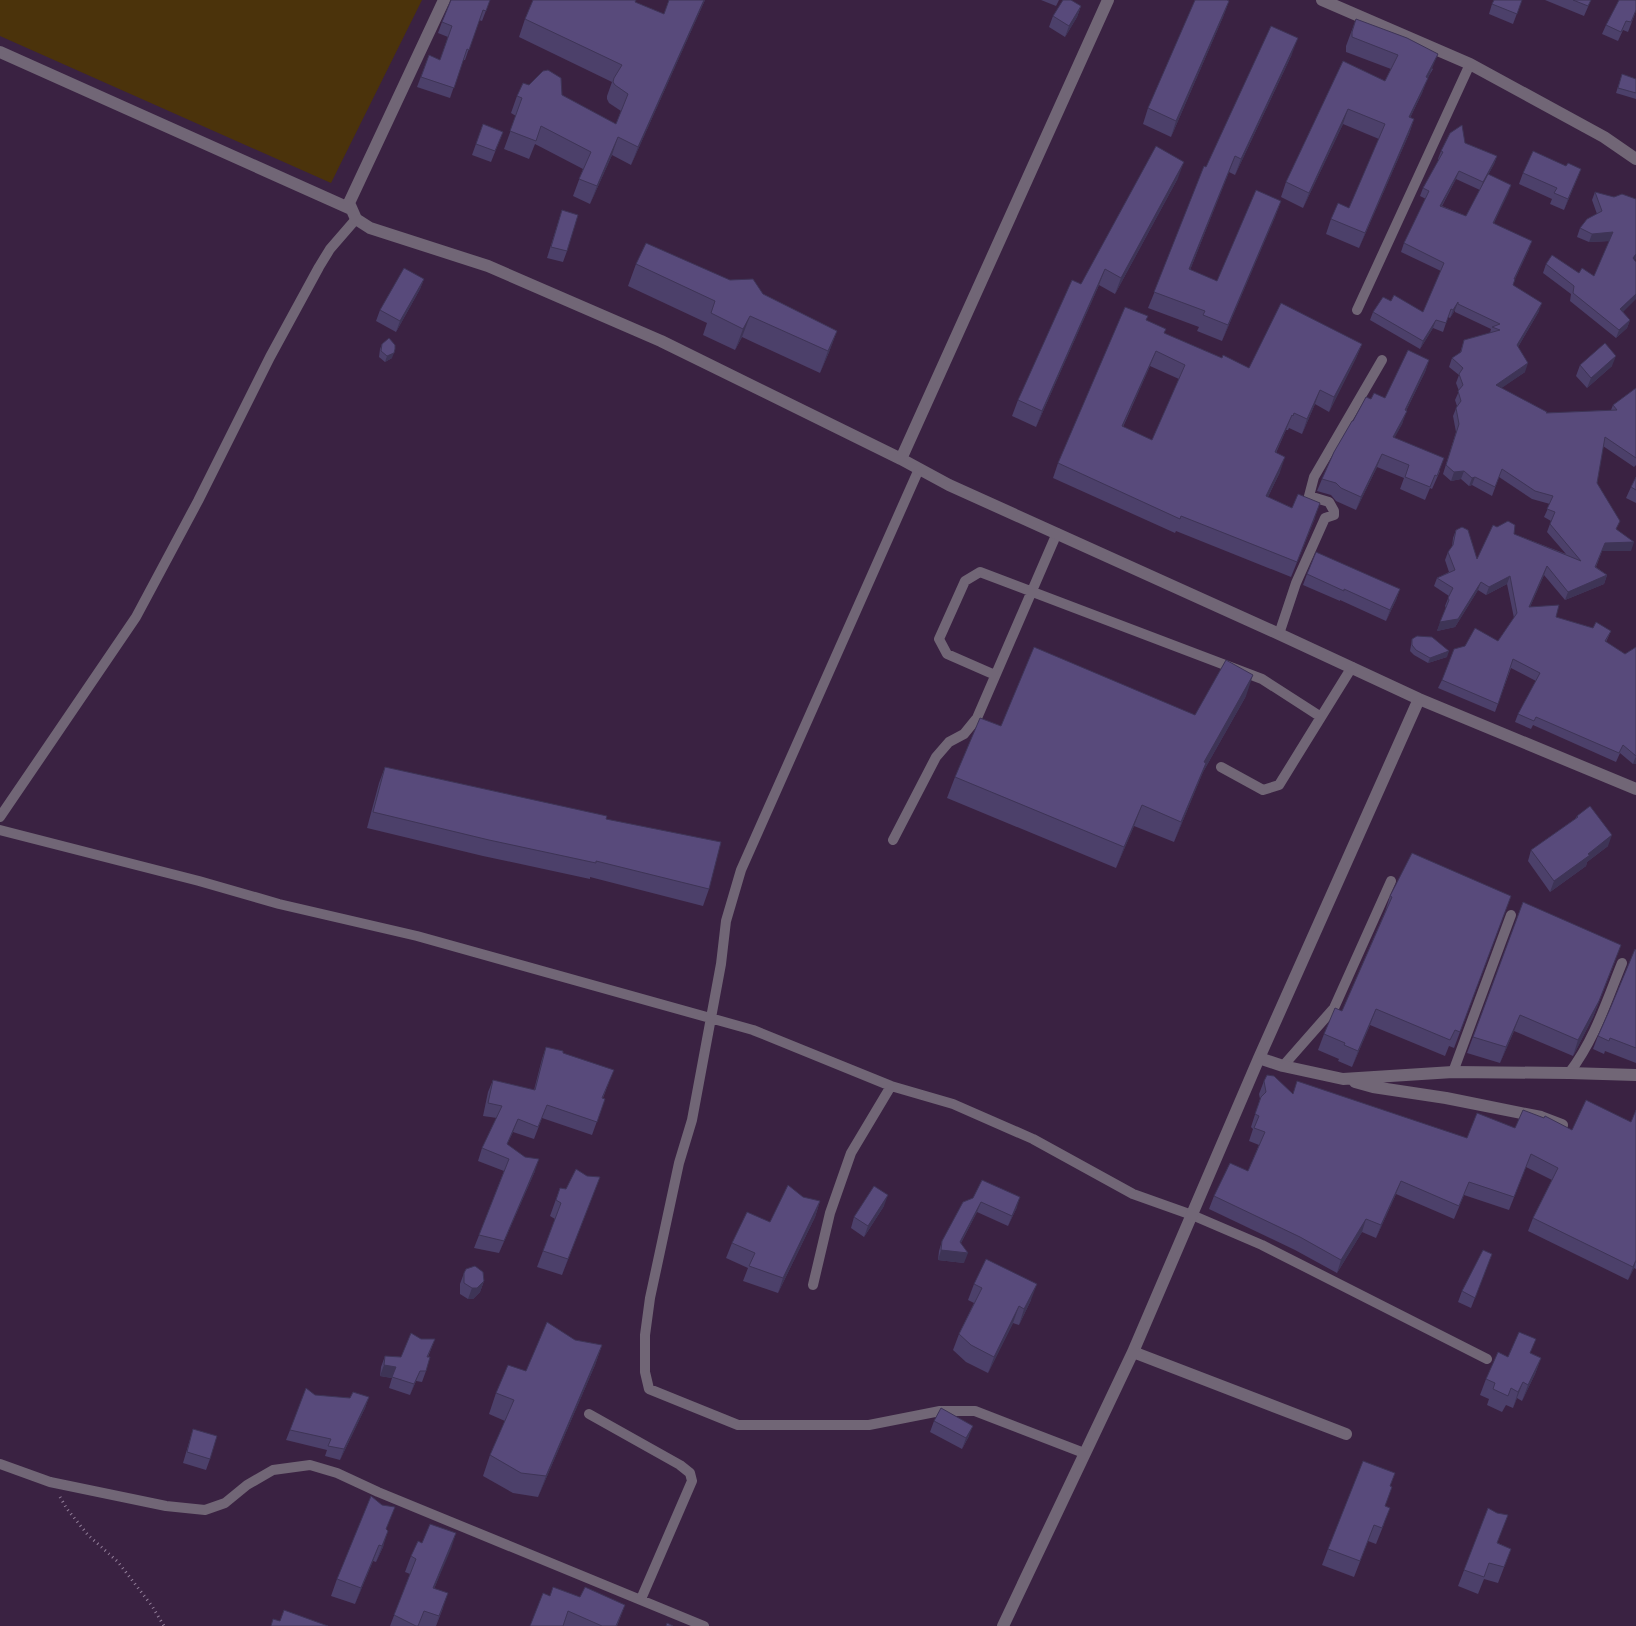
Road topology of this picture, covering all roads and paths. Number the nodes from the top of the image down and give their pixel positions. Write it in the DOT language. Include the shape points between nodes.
graph roads {
  1 [pos="444,0"];
  2 [pos="1108,0"];
  3 [pos="1322,0"];
  4 [pos="0,52"];
  5 [pos="1470,64"];
  6 [pos="1636,159"];
  7 [pos="354,214"];
  8 [pos="1357,310"];
  9 [pos="1382,360"];
  10 [pos="900,459"];
  11 [pos="919,469"];
  12 [pos="1057,533"];
  13 [pos="1030,592"];
  14 [pos="1279,634"];
  15 [pos="1352,667"];
  16 [pos="995,675"];
  17 [pos="1420,699"];
  18 [pos="1321,717"];
  19 [pos="1221,767"];
  20 [pos="1636,790"];
  21 [pos="0,818"];
  22 [pos="0,830"];
  23 [pos="893,840"];
  24 [pos="1391,881"];
  25 [pos="1511,915"];
  26 [pos="1622,963"];
  27 [pos="711,1018"];
  28 [pos="1259,1058"];
  29 [pos="1283,1066"];
  30 [pos="1454,1072"];
  31 [pos="1569,1072"];
  32 [pos="1636,1075"];
  33 [pos="1343,1080"];
  34 [pos="891,1086"];
  35 [pos="1562,1124"];
  36 [pos="1192,1215"];
  37 [pos="812,1285"];
  38 [pos="1133,1352"];
  39 [pos="1487,1359"];
  40 [pos="589,1414"];
  41 [pos="1346,1434"];
  42 [pos="1084,1453"];
  43 [pos="0,1464"];
  44 [pos="50,1482"];
  45 [pos="641,1599"];
  46 [pos="164,1626"];
  47 [pos="704,1626"];
  48 [pos="1003,1626"];
  1 -- 7 [label="street" via="349,203"];
  2 -- 10 [label="street"];
  3 -- 5 [label="street"];
  4 -- 7 [label="street"];
  5 -- 6 [label="street" via="1604,136"];
  5 -- 8 [label="lane"];
  7 -- 10 [label="street" via="370,228 488,266 661,341"];
  7 -- 21 [label="lane" via="319,267 136,617"];
  9 -- 14 [label="lane" via="1314,477 1308,496 1329,502 1334,515 1325,518 1296,583"];
  10 -- 11 [label="street"];
  11 -- 12 [label="street"];
  11 -- 27 [label="lane" via="742,870 726,921"];
  12 -- 13 [label="lane"];
  12 -- 14 [label="street"];
  13 -- 16 [label="lane"];
  13 -- 16 [label="lane" via="980,572 965,581 939,639 947,654"];
  13 -- 18 [label="lane" via="1262,679"];
  14 -- 15 [label="street"];
  15 -- 17 [label="street"];
  15 -- 18 [label="lane"];
  16 -- 23 [label="lane" via="977,718 964,734 949,742 936,757"];
  17 -- 20 [label="street"];
  17 -- 28 [label="street"];
  18 -- 19 [label="lane" via="1279,785 1263,790"];
  22 -- 27 [label="lane" via="279,904 417,936"];
  24 -- 29 [label="lane" via="1334,1008"];
  25 -- 30 [label="lane"];
  26 -- 31 [label="lane" via="1592,1034"];
  27 -- 34 [label="lane" via="753,1030"];
  27 -- 42 [label="lane" via="692,1120 679,1164 650,1298 645,1335 645,1372 649,1389 738,1425 868,1425 940,1411 975,1411"];
  28 -- 29 [label="street"];
  28 -- 36 [label="street"];
  29 -- 33 [label="street"];
  30 -- 31 [label="street"];
  30 -- 33 [label="street"];
  31 -- 32 [label="street"];
  33 -- 35 [label="street" via="1531,1115"];
  34 -- 36 [label="lane" via="952,1104 1033,1139 1133,1194"];
  34 -- 37 [label="lane" via="852,1153 830,1213"];
  36 -- 38 [label="street"];
  36 -- 39 [label="lane" via="1262,1245"];
  38 -- 41 [label="street"];
  38 -- 42 [label="street"];
  40 -- 45 [label="lane" via="690,1473 692,1481"];
  42 -- 48 [label="street"];
  43 -- 44 [label="lane"];
  44 -- 45 [label="lane" via="166,1506 205,1510 225,1503 247,1484 274,1470 310,1465 337,1473"];
  44 -- 46 [label="path" via="88,1535 118,1562"];
  45 -- 47 [label="lane"];
}
